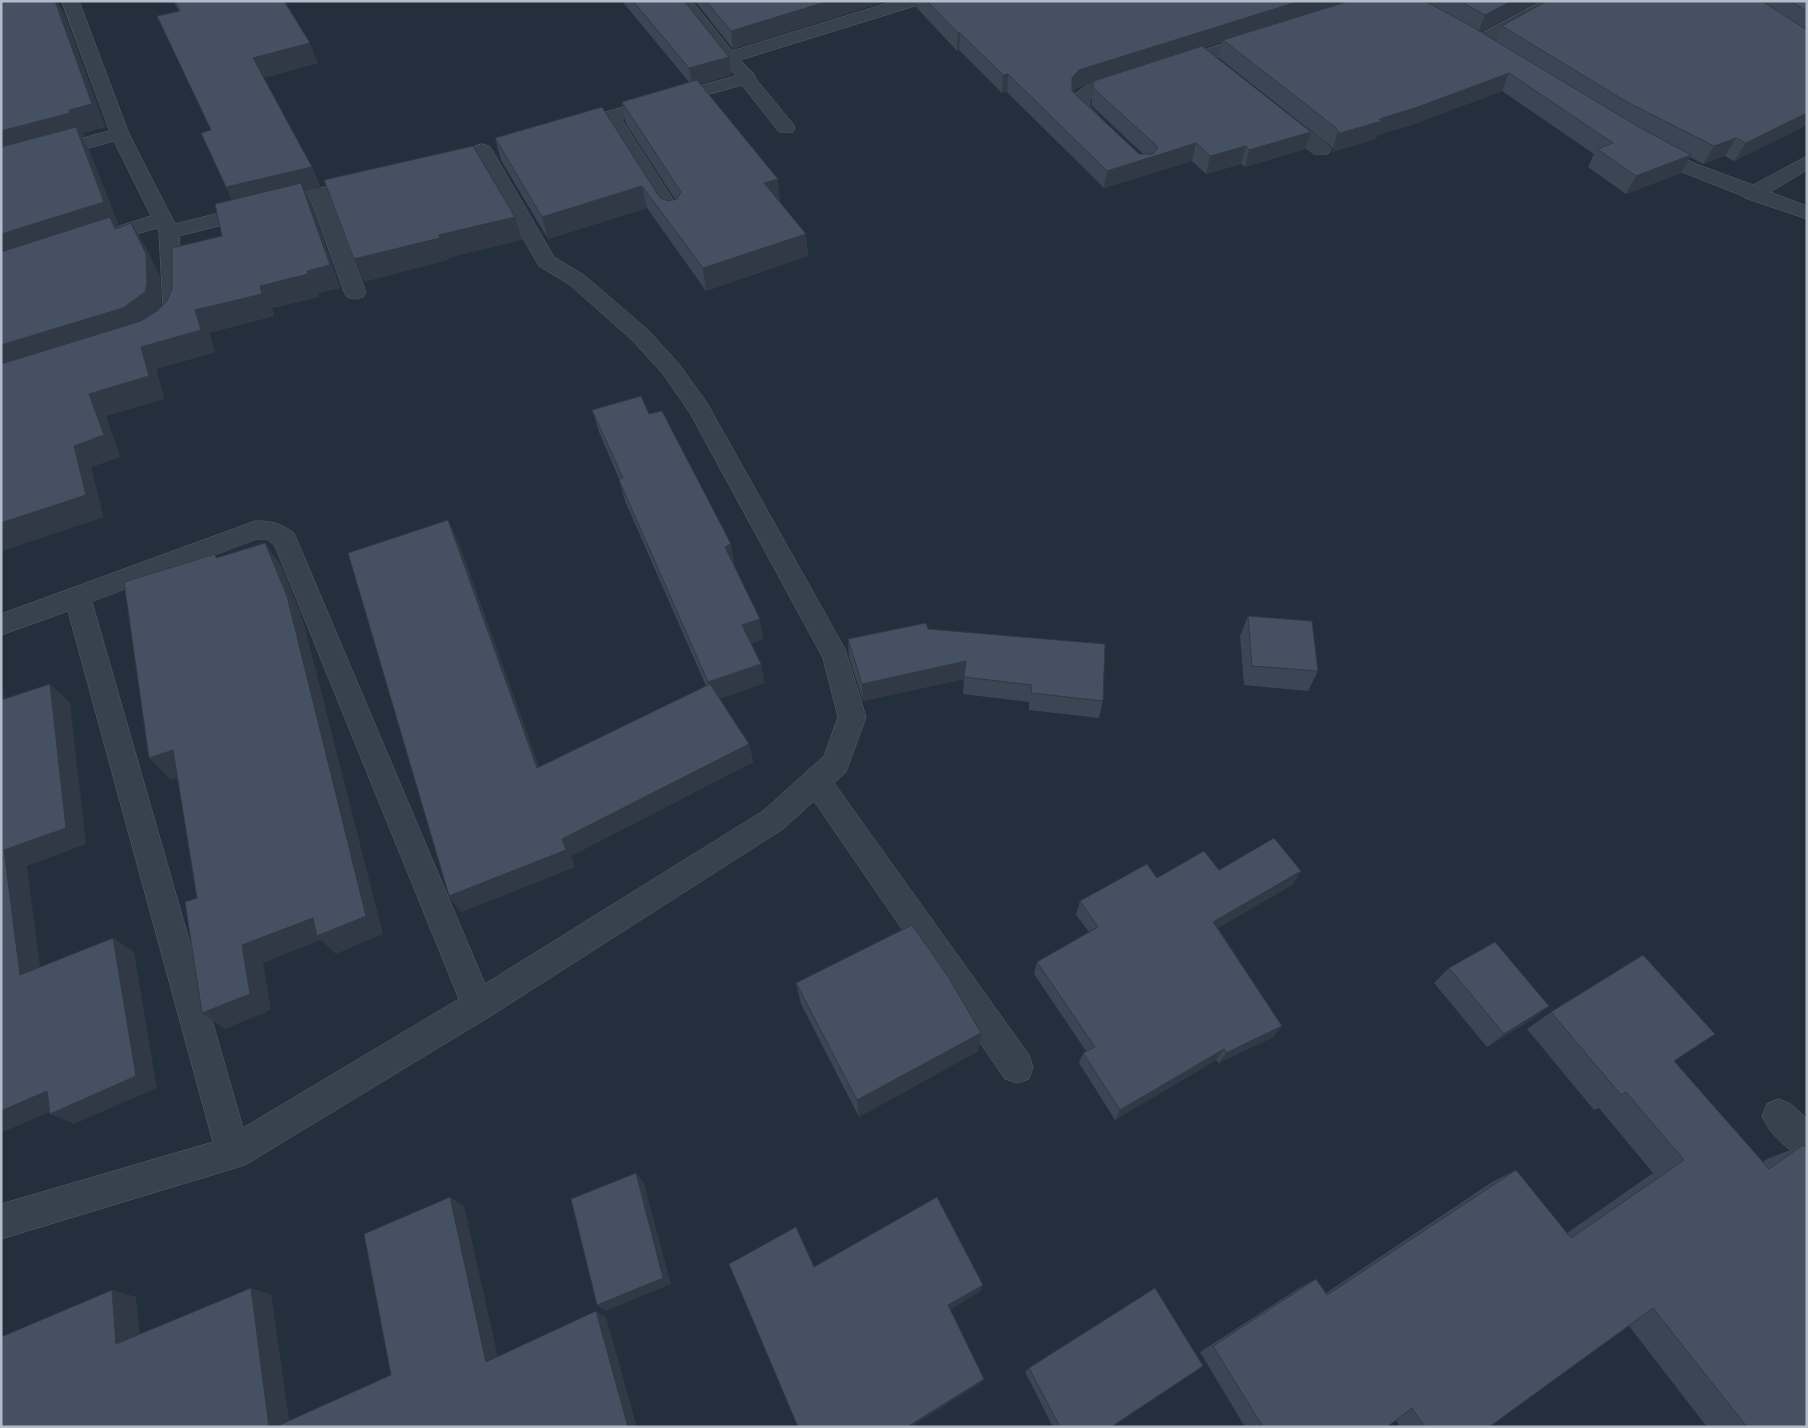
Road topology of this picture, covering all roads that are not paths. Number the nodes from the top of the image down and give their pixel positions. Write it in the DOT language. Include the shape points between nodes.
graph roads {
  1 [pos="70,1"];
  2 [pos="683,1"];
  3 [pos="912,1"];
  4 [pos="1556,1"];
  5 [pos="1275,33"];
  6 [pos="1496,52"];
  7 [pos="1202,56"];
  8 [pos="730,57"];
  9 [pos="1217,68"];
  10 [pos="748,78"];
  11 [pos="1269,109"];
  12 [pos="611,118"];
  13 [pos="786,128"];
  14 [pos="556,132"];
  15 [pos="120,134"];
  16 [pos="1636,139"];
  17 [pos="1115,140"];
  18 [pos="1321,150"];
  19 [pos="482,151"];
  20 [pos="1807,162"];
  21 [pos="1,166"];
  22 [pos="387,177"];
  23 [pos="1752,194"];
  24 [pos="320,196"];
  25 [pos="1807,213"];
  26 [pos="673,215"];
  27 [pos="166,226"];
  28 [pos="77,246"];
  29 [pos="355,292"];
  30 [pos="164,328"];
  31 [pos="77,596"];
  32 [pos="1,625"];
  33 [pos="816,781"];
  34 [pos="478,1006"];
  35 [pos="1018,1067"];
  36 [pos="1778,1116"];
  37 [pos="1807,1142"];
  38 [pos="233,1153"];
  39 [pos="1,1222"];
  1 -- 15 [label="street"];
  2 -- 8 [label="street"];
  3 -- 8 [label="street"];
  4 -- 6 [label="street" via="1471,37"];
  5 -- 7 [label="street"];
  7 -- 9 [label="street"];
  7 -- 17 [label="street" via="1093,89 1081,96 1080,107"];
  8 -- 10 [label="street"];
  10 -- 12 [label="street"];
  10 -- 13 [label="street"];
  11 -- 18 [label="street"];
  12 -- 14 [label="street"];
  12 -- 26 [label="street"];
  15 -- 21 [label="street"];
  15 -- 27 [label="street"];
  16 -- 23 [label="street" via="1690,168"];
  19 -- 33 [label="street" via="546,261 577,280 640,335 671,369 700,409 836,657 852,717 836,763"];
  20 -- 23 [label="street"];
  22 -- 24 [label="street"];
  23 -- 25 [label="street"];
  24 -- 27 [label="street"];
  24 -- 29 [label="street"];
  27 -- 28 [label="street"];
  27 -- 30 [label="street" via="174,307"];
  31 -- 32 [label="street"];
  31 -- 34 [label="street" via="255,530 272,530 286,540"];
  31 -- 38 [label="street"];
  33 -- 34 [label="street" via="773,820"];
  33 -- 35 [label="street"];
  34 -- 38 [label="street"];
  36 -- 37 [label="street"];
  38 -- 39 [label="street"];
}
